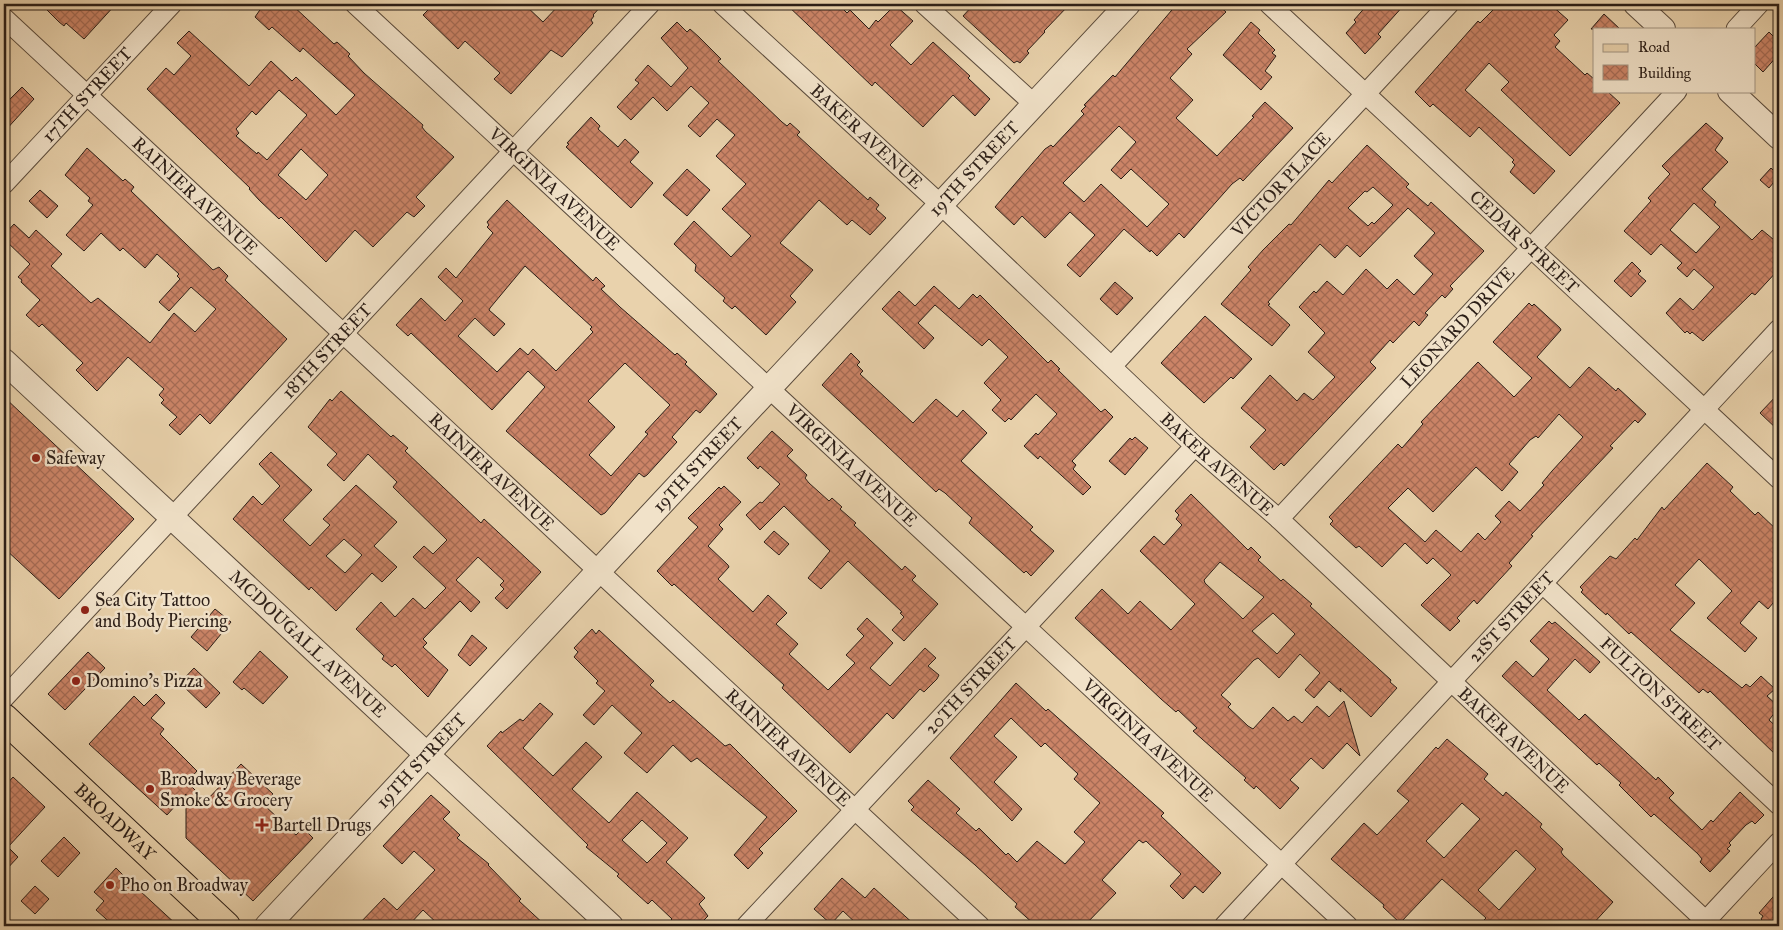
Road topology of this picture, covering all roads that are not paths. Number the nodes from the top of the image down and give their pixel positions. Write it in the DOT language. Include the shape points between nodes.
graph roads {
  1 [pos="172,4"];
  2 [pos="355,4"];
  3 [pos="650,4"];
  4 [pos="722,4"];
  5 [pos="924,4"];
  6 [pos="1128,4"];
  7 [pos="1269,4"];
  8 [pos="1449,4"];
  9 [pos="1636,4"];
  10 [pos="1759,4"];
  11 [pos="4,18"];
  12 [pos="1662,28"];
  13 [pos="1737,28"];
  14 [pos="1676,92"];
  15 [pos="1731,92"];
  16 [pos="1366,94"];
  17 [pos="87,95"];
  18 [pos="1034,104"];
  19 [pos="1779,137"];
  20 [pos="512,151"];
  21 [pos="4,184"];
  22 [pos="940,204"];
  23 [pos="1532,248"];
  24 [pos="1779,329"];
  25 [pos="343,333"];
  26 [pos="4,361"];
  27 [pos="1112,366"];
  28 [pos="769,388"];
  29 [pos="1704,410"];
  30 [pos="1196,446"];
  31 [pos="1779,479"];
  32 [pos="172,517"];
  33 [pos="1279,519"];
  34 [pos="598,571"];
  35 [pos="1543,584"];
  36 [pos="1027,627"];
  37 [pos="1452,682"];
  38 [pos="4,698"];
  39 [pos="4,718"];
  40 [pos="427,755"];
  41 [pos="1779,805"];
  42 [pos="855,810"];
  43 [pos="1779,842"];
  44 [pos="1282,865"];
  45 [pos="1706,924"];
  46 [pos="226,926"];
  47 [pos="268,926"];
  48 [pos="612,926"];
  49 [pos="746,926"];
  50 [pos="980,926"];
  51 [pos="1224,926"];
  52 [pos="1348,926"];
  1 -- 17 [label="street, 17TH STREET"];
  2 -- 20 [label="street, VIRGINIA AVENUE"];
  3 -- 20 [label="street, 18TH STREET"];
  4 -- 22 [label="street, BAKER AVENUE"];
  5 -- 18 [label="street"];
  6 -- 18 [label="street, 19TH STREET"];
  7 -- 16 [label="street, CEDAR STREET"];
  8 -- 16 [label="street, VICTOR PLACE"];
  9 -- 12 [label="street"];
  10 -- 13 [label="street"];
  11 -- 17 [label="street, RAINIER AVENUE"];
  14 -- 23 [label="street, LEONARD DRIVE"];
  15 -- 19 [label="street"];
  16 -- 23 [label="street, CEDAR STREET"];
  16 -- 27 [label="street, VICTOR PLACE"];
  17 -- 21 [label="street, 17TH STREET"];
  17 -- 25 [label="street, RAINIER AVENUE"];
  18 -- 22 [label="street, 19TH STREET"];
  20 -- 25 [label="street, 18TH STREET"];
  20 -- 28 [label="street, VIRGINIA AVENUE"];
  22 -- 27 [label="street, BAKER AVENUE"];
  22 -- 28 [label="street, 19TH STREET"];
  23 -- 29 [label="street, CEDAR STREET"];
  23 -- 33 [label="street, LEONARD DRIVE"];
  24 -- 29 [label="street, 21ST STREET"];
  25 -- 32 [label="street, 18TH STREET"];
  25 -- 34 [label="street, RAINIER AVENUE"];
  26 -- 32 [label="street, MCDOUGALL AVENUE"];
  27 -- 30 [label="street, BAKER AVENUE"];
  28 -- 34 [label="street, 19TH STREET"];
  28 -- 36 [label="street, VIRGINIA AVENUE"];
  29 -- 31 [label="street, CEDAR STREET"];
  29 -- 35 [label="street, 21ST STREET"];
  30 -- 33 [label="street, BAKER AVENUE"];
  30 -- 36 [label="street, 20TH STREET"];
  32 -- 38 [label="street, 18TH STREET"];
  32 -- 40 [label="street, MCDOUGALL AVENUE"];
  33 -- 37 [label="street, BAKER AVENUE"];
  34 -- 40 [label="street, 19TH STREET"];
  34 -- 42 [label="street, RAINIER AVENUE"];
  35 -- 37 [label="street, 21ST STREET"];
  35 -- 41 [label="street, FULTON STREET"];
  36 -- 42 [label="street, 20TH STREET"];
  36 -- 44 [label="street, VIRGINIA AVENUE"];
  37 -- 44 [label="street, 21ST STREET"];
  37 -- 45 [label="street, BAKER AVENUE"];
  39 -- 46 [label="main road, BROADWAY"];
  40 -- 47 [label="street, 19TH STREET"];
  40 -- 48 [label="street, MCDOUGALL AVENUE"];
  42 -- 49 [label="street, 20TH STREET"];
  42 -- 50 [label="street, RAINIER AVENUE"];
  43 -- 45 [label="street"];
  44 -- 51 [label="street, 21ST STREET"];
  44 -- 52 [label="street, VIRGINIA AVENUE"];
}
